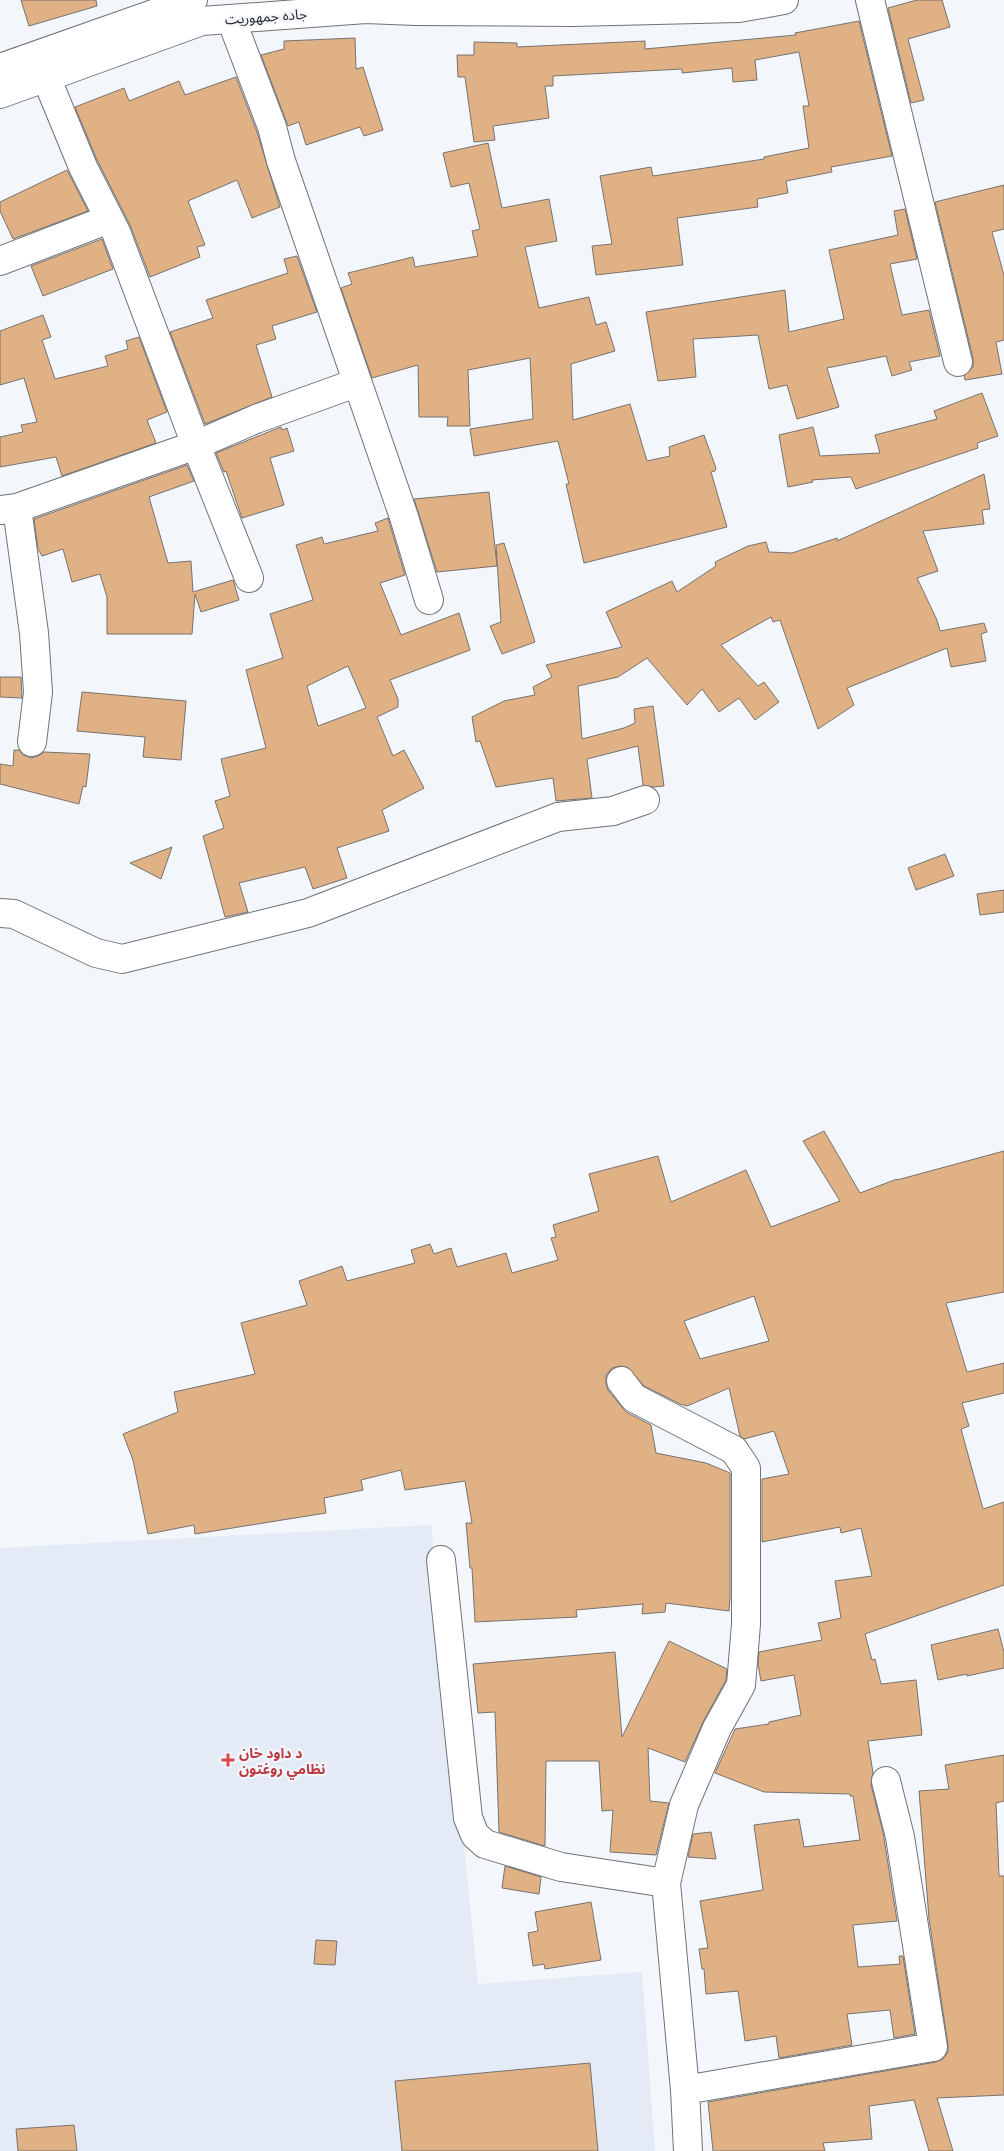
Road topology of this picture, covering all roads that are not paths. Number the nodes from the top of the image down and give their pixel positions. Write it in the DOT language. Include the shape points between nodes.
graph roads {
  1 [pos="193,0"];
  2 [pos="784,0"];
  3 [pos="870,0"];
  4 [pos="231,19"];
  5 [pos="0,68"];
  6 [pos="38,71"];
  7 [pos="0,94"];
  8 [pos="109,220"];
  9 [pos="0,261"];
  10 [pos="958,362"];
  11 [pos="356,383"];
  12 [pos="196,445"];
  13 [pos="8,509"];
  14 [pos="248,578"];
  15 [pos="429,600"];
  16 [pos="32,742"];
  17 [pos="645,800"];
  18 [pos="0,913"];
  19 [pos="622,1381"];
  20 [pos="441,1560"];
  21 [pos="886,1781"];
  22 [pos="666,1883"];
  23 [pos="684,2090"];
  24 [pos="688,2151"];
  1 -- 6 [label="street, جاده جمهوریت"];
  2 -- 4 [label="street, جاده جمهوریت" via="739,8 573,12 366,9"];
  3 -- 10 [label="street"];
  4 -- 6 [label="street, جاده جمهوریت" via="202,21"];
  4 -- 11 [label="street" via="272,127"];
  5 -- 6 [label="street, جاده جمهوریت"];
  6 -- 7 [label="street, جاده جمهوریت"];
  6 -- 8 [label="street"];
  8 -- 9 [label="street"];
  8 -- 12 [label="street"];
  11 -- 12 [label="street" via="256,419"];
  11 -- 15 [label="street" via="404,517"];
  12 -- 13 [label="street"];
  12 -- 14 [label="street"];
  13 -- 16 [label="street" via="34,633 38,692"];
  17 -- 18 [label="street" via="613,811 558,817 308,913 122,958 96,953 14,914"];
  19 -- 22 [label="street" via="634,1398 734,1450 746,1468 746,1624 741,1685 717,1728 684,1805"];
  20 -- 22 [label="street" via="468,1818 475,1835 484,1844 561,1867"];
  21 -- 23 [label="street" via="900,1837 933,2047"];
  22 -- 23 [label="street"];
  23 -- 24 [label="street"];
}
